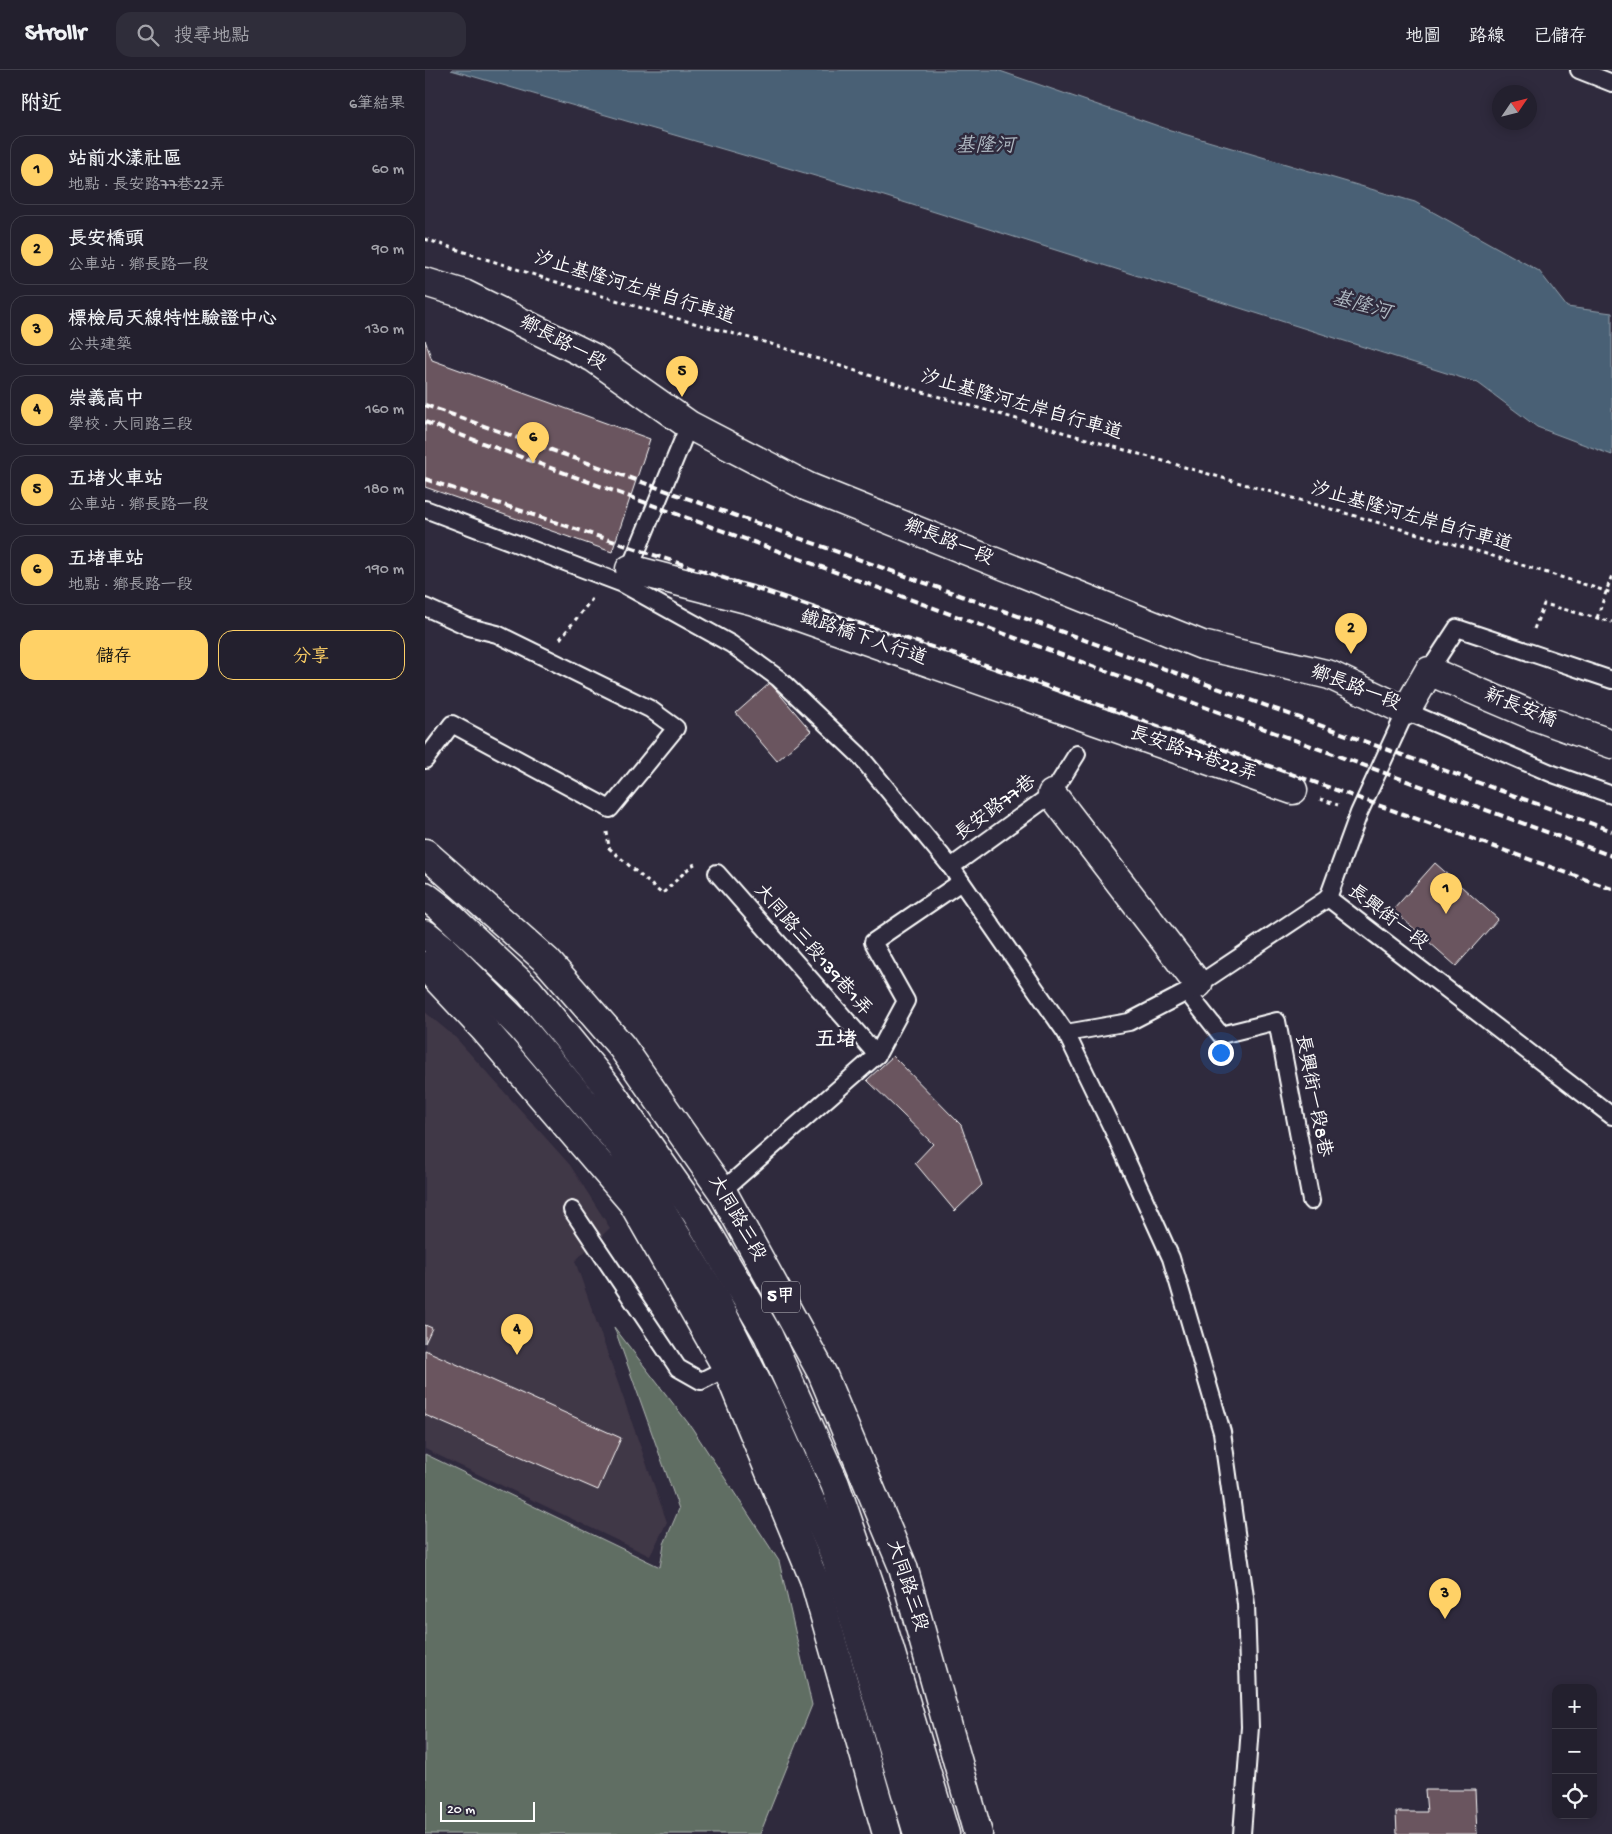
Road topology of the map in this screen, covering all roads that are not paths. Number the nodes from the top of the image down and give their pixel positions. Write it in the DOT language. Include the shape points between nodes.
graph roads {
  1 [pos="1579,70"];
  2 [pos="1612,83"];
  3 [pos="425,282"];
  4 [pos="689,426"];
  5 [pos="425,509"];
  6 [pos="620,577"];
  7 [pos="425,607"];
  8 [pos="1429,671"];
  9 [pos="1612,680"];
  10 [pos="1406,711"];
  11 [pos="1093,720"];
  12 [pos="1612,744"];
  13 [pos="1077,754"];
  14 [pos="425,760"];
  15 [pos="1293,790"];
  16 [pos="1052,794"];
  17 [pos="1612,796"];
  18 [pos="425,853"];
  19 [pos="951,867"];
  20 [pos="717,873"];
  21 [pos="961,882"];
  22 [pos="1328,898"];
  23 [pos="433,902"];
  24 [pos="430,949"];
  25 [pos="1192,988"];
  26 [pos="1066,1033"];
  27 [pos="877,1055"];
  28 [pos="1612,1116"];
  29 [pos="722,1191"];
  30 [pos="1311,1201"];
  31 [pos="572,1210"];
  32 [pos="727,1368"];
  33 [pos="887,1834"];
  34 [pos="917,1834"];
  35 [pos="945,1834"];
  36 [pos="978,1834"];
  37 [pos="1242,1834"];
  1 -- 2 [label="lane"];
  3 -- 4 [label="main road, 鄉長路一段" via="464,294 594,358"];
  4 -- 6 [label="lane"];
  4 -- 10 [label="main road, 鄉長路一段" via="808,487 1193,642 1330,675"];
  5 -- 6 [label="lane"];
  6 -- 11 [label="main road, 鐵路橋下人行道" via="754,601"];
  6 -- 19 [label="lane" via="731,644 777,678 859,755"];
  7 -- 14 [label="lane" via="469,627 497,634 650,709 676,728 610,809 452,724"];
  8 -- 9 [label="lane, 鄉長路一段" via="1457,628"];
  8 -- 10 [label="main road, 鄉長路一段"];
  8 -- 12 [label="main road, 新長安橋" via="1537,717"];
  10 -- 17 [label="lane"];
  10 -- 22 [label="lane" via="1359,812"];
  11 -- 15 [label="main road, 長安路77巷22弄"];
  13 -- 16 [label="lane, 長安路77巷"];
  16 -- 19 [label="lane, 長安路77巷"];
  16 -- 25 [label="main road"];
  18 -- 29 [label="main road, 大同路三段 / 5甲" via="547,961 622,1047"];
  19 -- 21 [label="lane"];
  20 -- 27 [label="lane, 大同路三段139巷1弄"];
  21 -- 26 [label="lane"];
  21 -- 27 [label="lane" via="873,942 906,1001"];
  22 -- 25 [label="lane, 長興街一段"];
  22 -- 28 [label="lane, 長興街一段"];
  23 -- 35 [label="main road" via="529,991 605,1084 696,1213 768,1335 838,1492 874,1597"];
  24 -- 32 [label="main road" via="485,1030 633,1203"];
  24 -- 34 [label="main road" via="521,1027 622,1148 713,1297 767,1403 835,1558"];
  25 -- 26 [label="lane, 長興街一段" via="1129,1022"];
  25 -- 30 [label="lane, 長興街一段8巷" via="1221,1035 1277,1021"];
  26 -- 37 [label="lane" via="1171,1258 1223,1432 1246,1604 1250,1727"];
  27 -- 29 [label="lane"];
  29 -- 36 [label="main road, 大同路三段 / 5甲" via="822,1373 903,1567"];
  31 -- 32 [label="lane" via="678,1368 701,1381"];
  32 -- 33 [label="main road" via="814,1579"];
}
